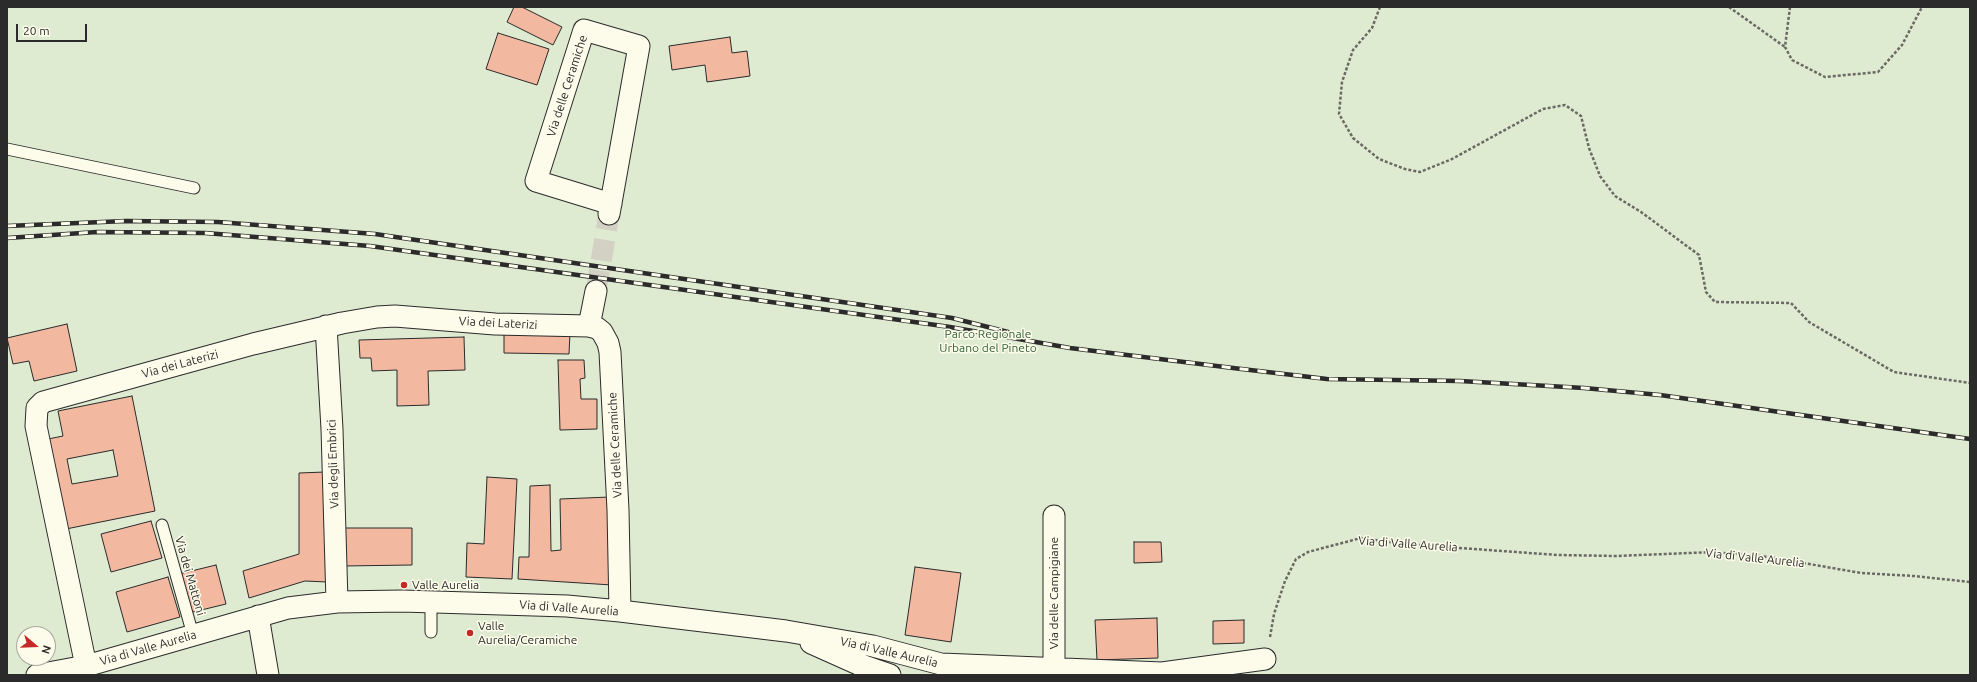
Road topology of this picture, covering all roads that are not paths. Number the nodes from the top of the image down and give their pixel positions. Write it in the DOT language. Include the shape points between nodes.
graph roads {
  1 [pos="7,149"];
  2 [pos="194,188"];
  3 [pos="610,209"];
  4 [pos="596,291"];
  5 [pos="326,326"];
  6 [pos="588,326"];
  7 [pos="1054,516"];
  8 [pos="162,525"];
  9 [pos="431,601"];
  10 [pos="337,602"];
  11 [pos="620,611"];
  12 [pos="258,616"];
  13 [pos="786,631"];
  14 [pos="431,632"];
  15 [pos="193,634"];
  16 [pos="1265,659"];
  17 [pos="86,666"];
  18 [pos="1054,670"];
  19 [pos="37,675"];
  20 [pos="268,675"];
  21 [pos="890,675"];
  1 -- 2 [label="lane"];
  3 -- 3 [label="street, Via delle Ceramiche" via="639,46 584,30 536,181"];
  4 -- 6 [label="street"];
  5 -- 6 [label="street, Via dei Laterizi" via="395,316 494,324"];
  5 -- 10 [label="street, Via degli Embrici"];
  5 -- 17 [label="street, Via dei Laterizi" via="43,402 37,408 36,426"];
  6 -- 11 [label="street, Via delle Ceramiche" via="602,332 610,352"];
  7 -- 18 [label="street, Via delle Campigiane"];
  8 -- 15 [label="lane, Via dei Mattoni"];
  9 -- 10 [label="street, Via di Valle Aurelia"];
  9 -- 11 [label="street, Via di Valle Aurelia" via="567,606"];
  9 -- 14 [label="lane"];
  10 -- 12 [label="street, Via di Valle Aurelia" via="299,606"];
  11 -- 13 [label="street, Via di Valle Aurelia"];
  12 -- 15 [label="street, Via di Valle Aurelia"];
  12 -- 20 [label="street"];
  13 -- 18 [label="street, Via di Valle Aurelia" via="873,646 934,663"];
  13 -- 21 [label="street" via="858,664"];
  15 -- 17 [label="street, Via di Valle Aurelia"];
  16 -- 18 [label="street, Via di Valle Aurelia" via="1162,673"];
  17 -- 19 [label="street, Via di Valle Aurelia"];
}
